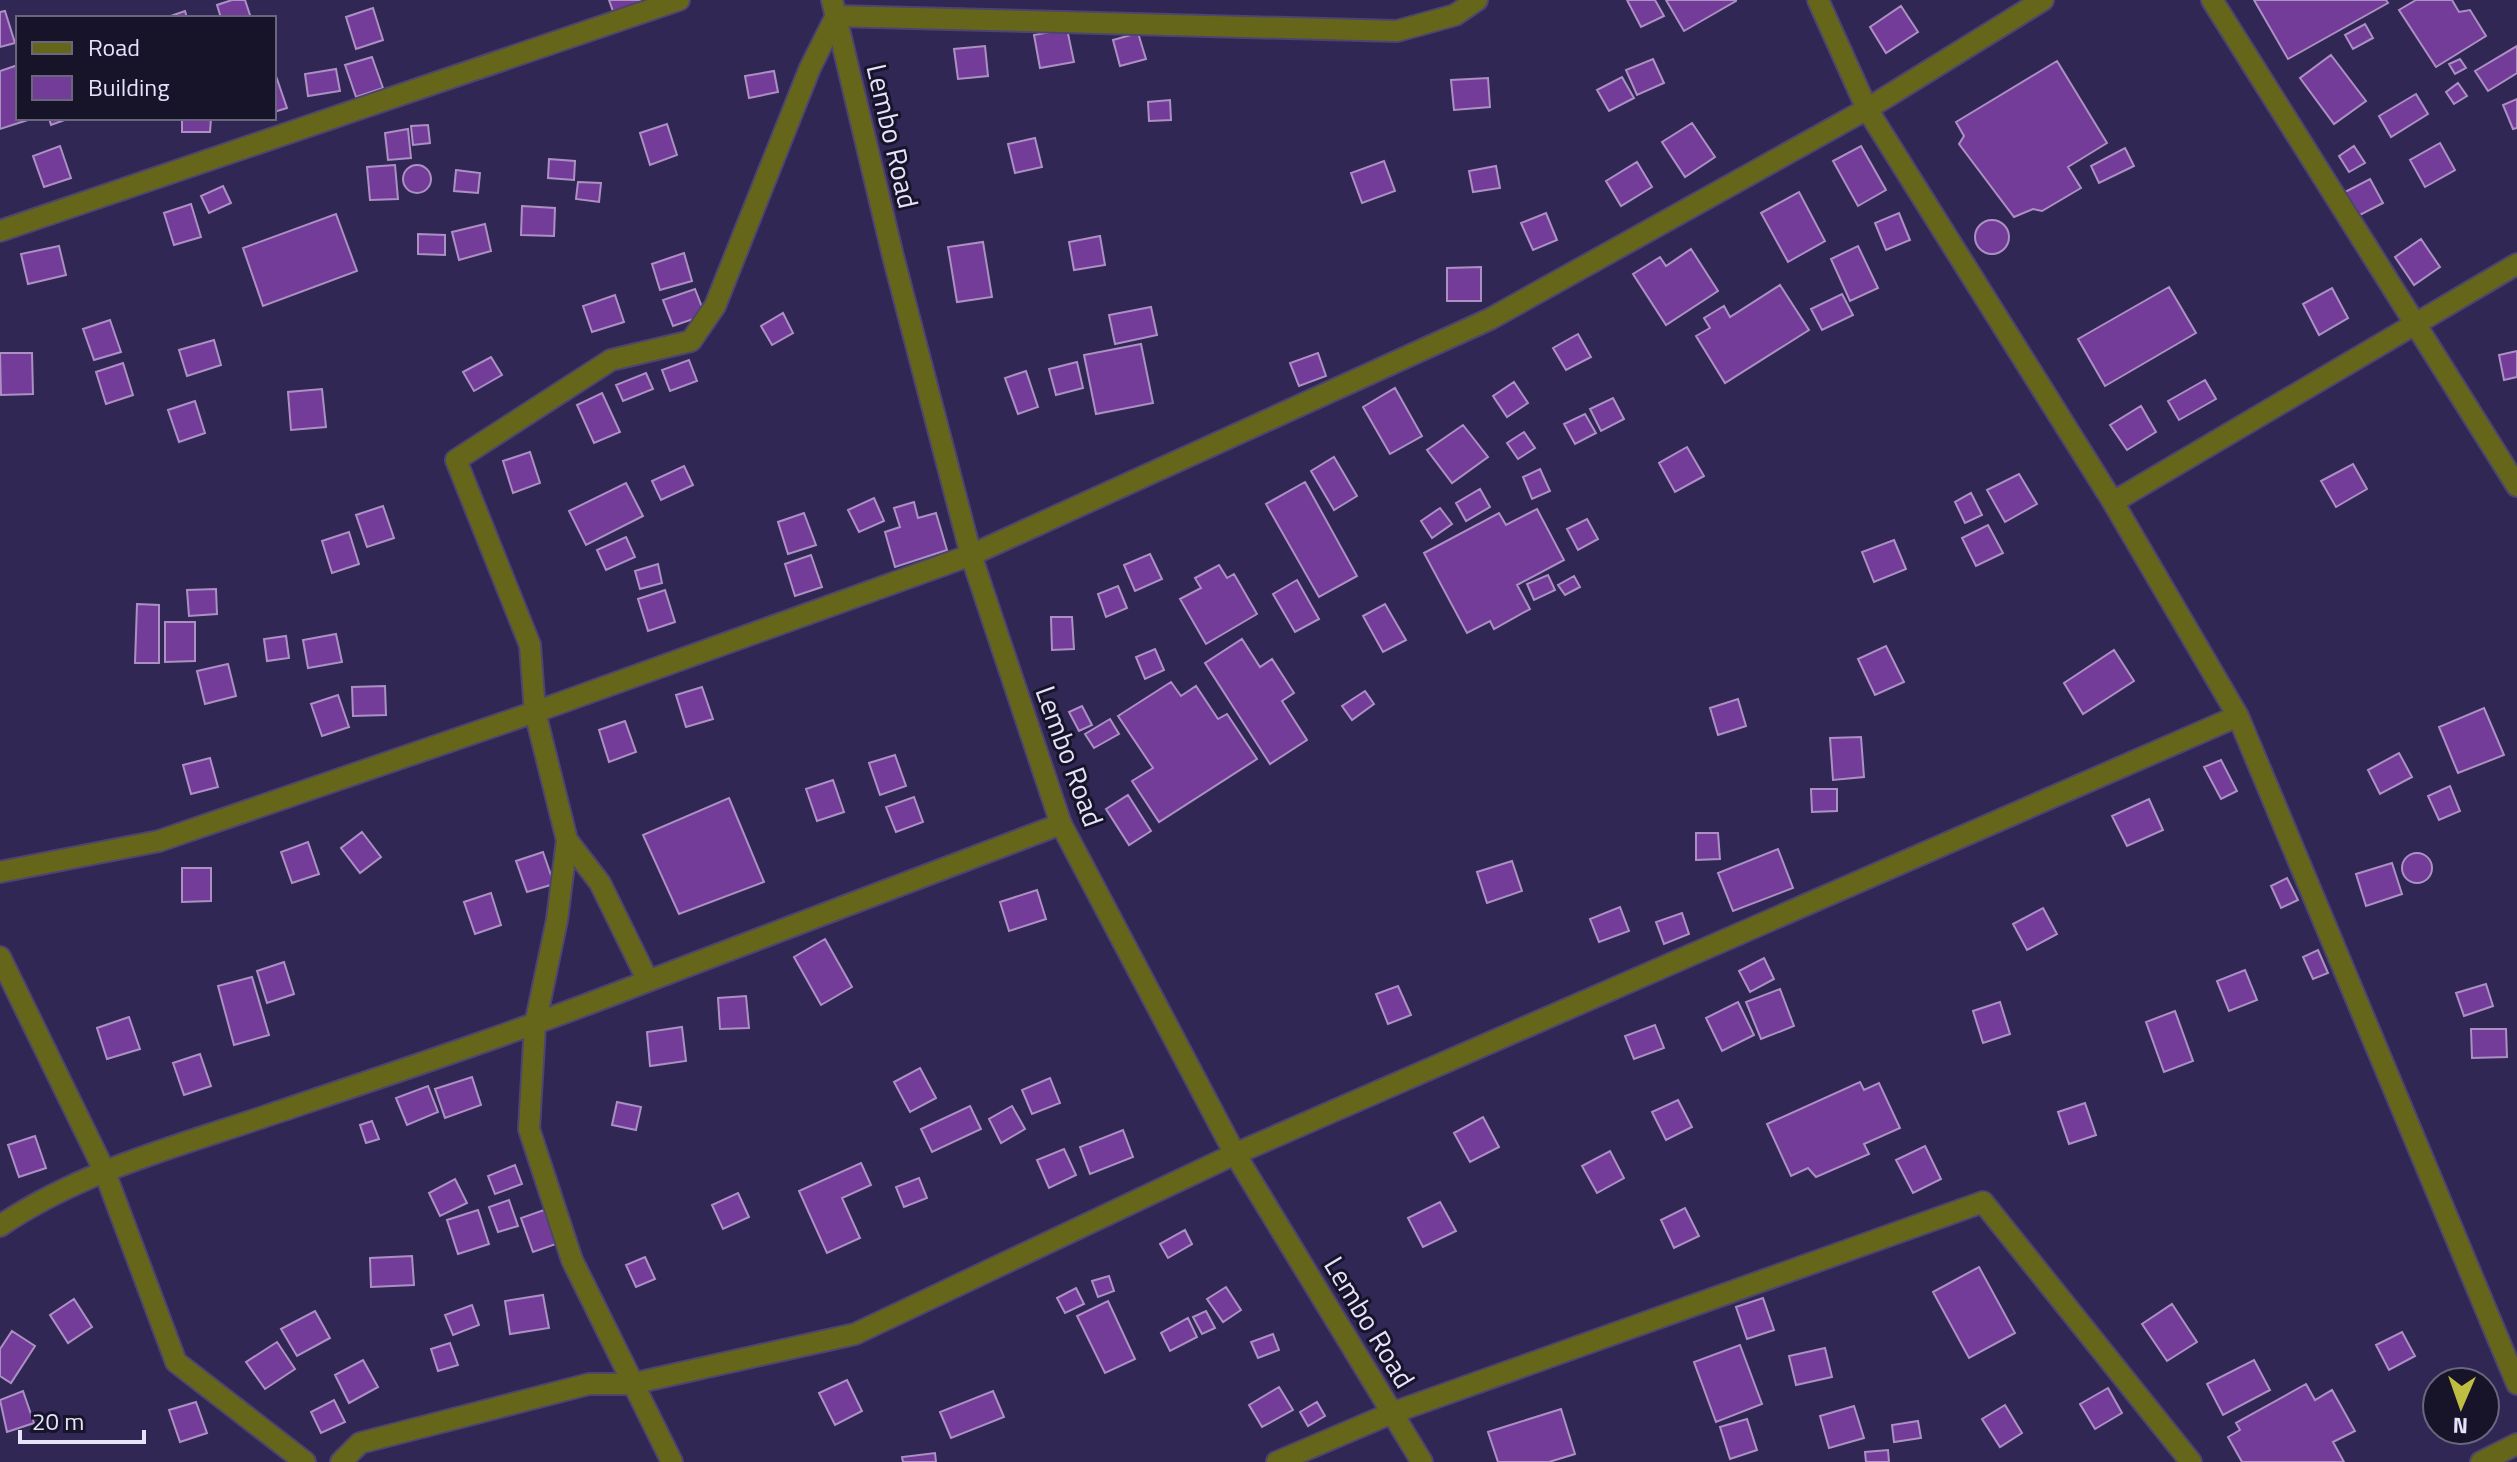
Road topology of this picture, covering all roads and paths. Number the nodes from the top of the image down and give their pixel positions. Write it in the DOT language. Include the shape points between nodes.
graph roads {
  1 [pos="679,0"];
  2 [pos="1477,0"];
  3 [pos="1818,0"];
  4 [pos="2043,0"];
  5 [pos="2212,0"];
  6 [pos="834,8"];
  7 [pos="1867,109"];
  8 [pos="0,231"];
  9 [pos="2517,264"];
  10 [pos="2415,323"];
  11 [pos="2517,486"];
  12 [pos="2113,502"];
  13 [pos="971,555"];
  14 [pos="535,712"];
  15 [pos="2238,716"];
  16 [pos="1061,824"];
  17 [pos="567,840"];
  18 [pos="0,872"];
  19 [pos="0,957"];
  20 [pos="648,981"];
  21 [pos="535,1025"];
  22 [pos="1235,1154"];
  23 [pos="104,1170"];
  24 [pos="0,1226"];
  25 [pos="631,1384"];
  26 [pos="2517,1384"];
  27 [pos="1392,1413"];
  28 [pos="2517,1444"];
  29 [pos="305,1462"];
  30 [pos="341,1462"];
  31 [pos="672,1462"];
  32 [pos="1277,1462"];
  33 [pos="1422,1462"];
  34 [pos="2191,1462"];
  35 [pos="2481,1462"];
  1 -- 8 [label="street"];
  2 -- 6 [label="street" via="1455,15 1397,31"];
  3 -- 7 [label="street"];
  4 -- 7 [label="street"];
  5 -- 10 [label="street"];
  6 -- 13 [label="street, Lembo Road"];
  6 -- 14 [label="street" via="715,306 691,341 611,360 456,460 530,645"];
  7 -- 12 [label="street"];
  7 -- 13 [label="street" via="1490,319"];
  9 -- 10 [label="street"];
  10 -- 11 [label="street"];
  10 -- 12 [label="street"];
  12 -- 15 [label="street"];
  13 -- 14 [label="street"];
  13 -- 16 [label="street, Lembo Road"];
  14 -- 17 [label="street"];
  14 -- 18 [label="street" via="159,841"];
  15 -- 22 [label="street"];
  15 -- 26 [label="street"];
  16 -- 20 [label="street"];
  16 -- 22 [label="street, Lembo Road"];
  17 -- 20 [label="street" via="600,883"];
  17 -- 21 [label="street"];
  19 -- 23 [label="street"];
  20 -- 21 [label="street"];
  21 -- 23 [label="street"];
  21 -- 25 [label="street" via="529,1129 572,1260"];
  22 -- 25 [label="street" via="855,1334"];
  22 -- 27 [label="street, Lembo Road"];
  23 -- 24 [label="street"];
  23 -- 29 [label="street" via="176,1362"];
  25 -- 30 [label="street" via="589,1384 360,1443"];
  25 -- 31 [label="street"];
  27 -- 32 [label="street"];
  27 -- 33 [label="street, Lembo Road"];
  27 -- 34 [label="street" via="1983,1202"];
  28 -- 35 [label="street"];
}
